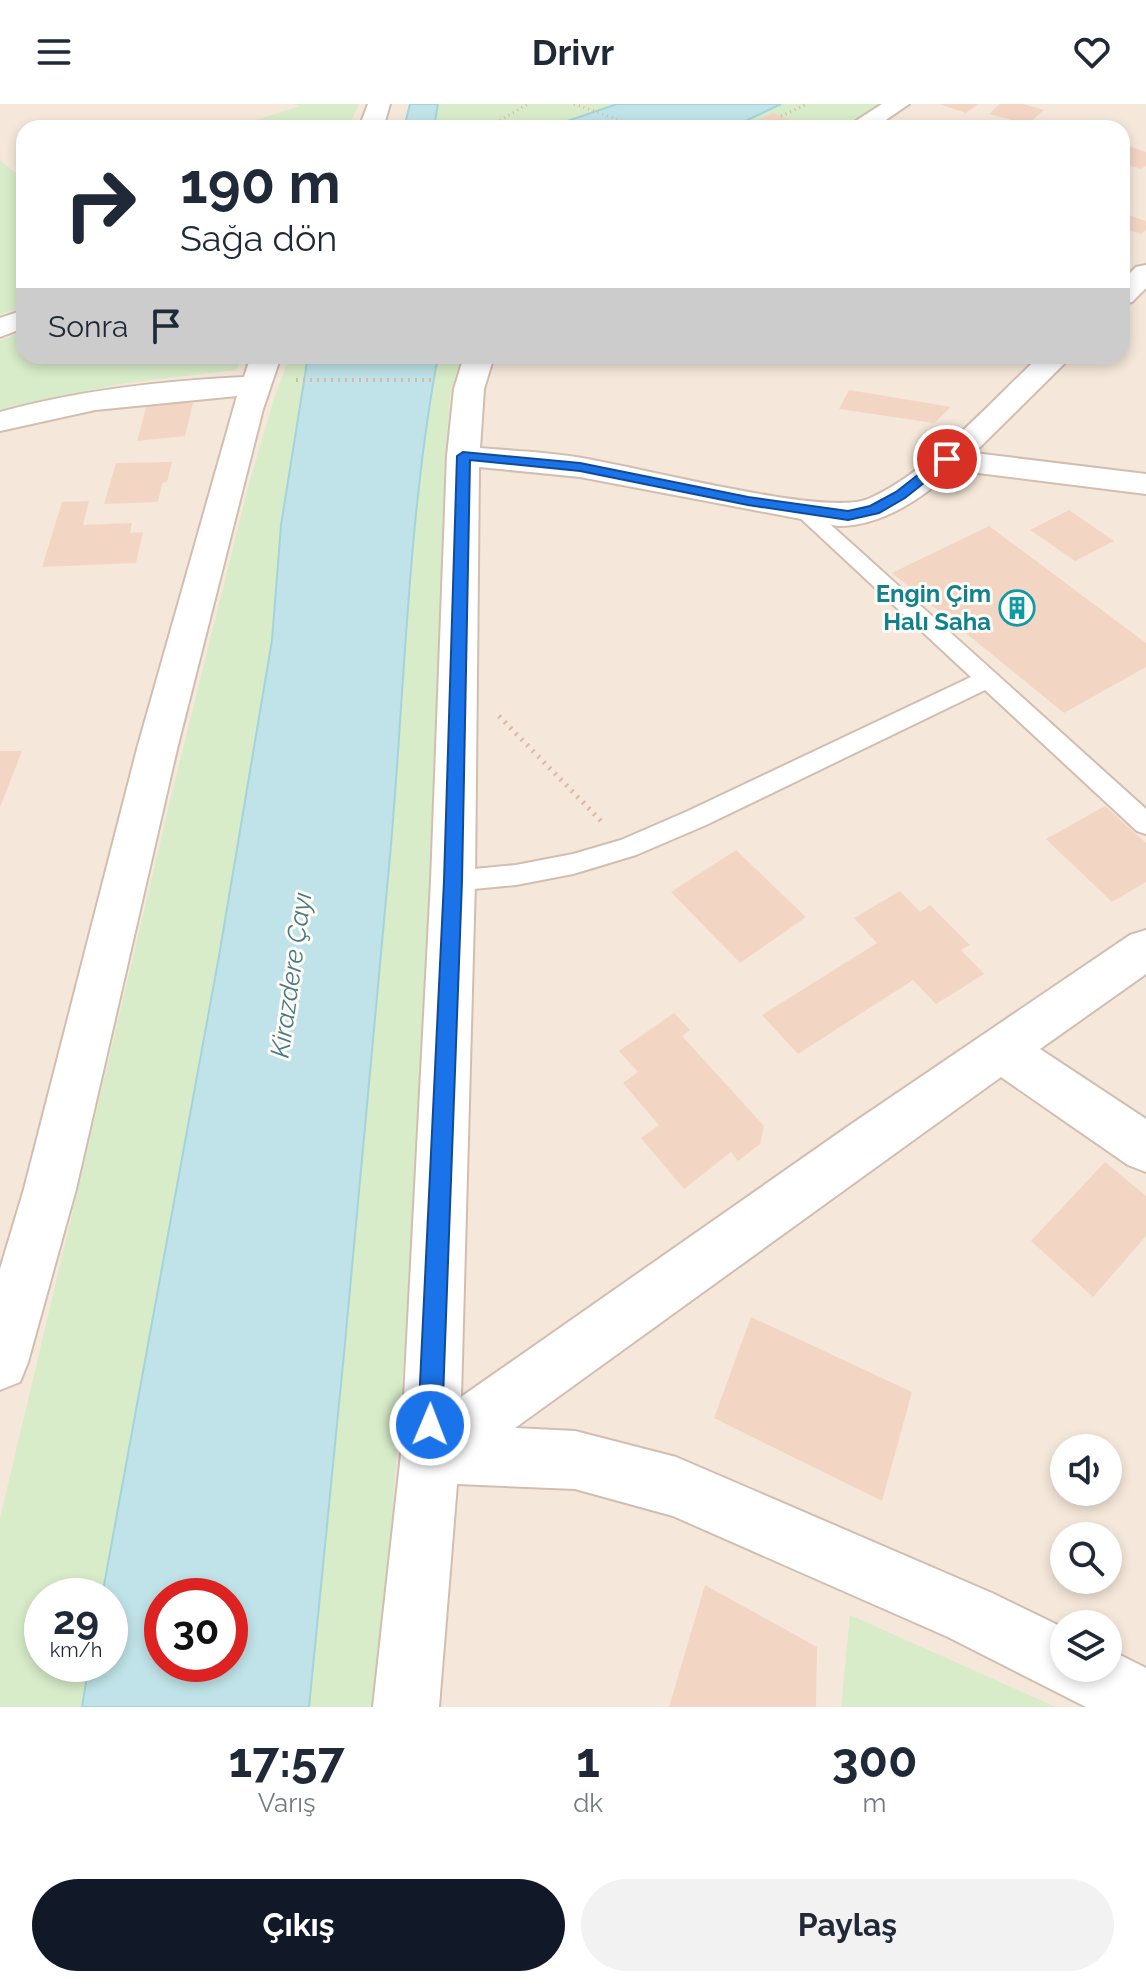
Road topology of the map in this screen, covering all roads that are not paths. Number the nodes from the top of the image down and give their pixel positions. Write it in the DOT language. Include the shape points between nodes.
graph roads {
  1 [pos="898,104"];
  2 [pos="871,120"];
  3 [pos="1146,273"];
  4 [pos="1130,288"];
  5 [pos="1048,364"];
  6 [pos="475,368"];
  7 [pos="260,374"];
  8 [pos="0,422"];
  9 [pos="463,456"];
  10 [pos="947,459"];
  11 [pos="1146,484"];
  12 [pos="804,511"];
  13 [pos="987,679"];
  14 [pos="1146,824"];
  15 [pos="453,881"];
  16 [pos="1146,949"];
  17 [pos="1001,1050"];
  18 [pos="1146,1148"];
  19 [pos="0,1362"];
  20 [pos="430,1454"];
  21 [pos="1050,1655"];
  22 [pos="1105,1682"];
  23 [pos="1146,1703"];
  24 [pos="406,1707"];
  1 -- 2 [label="street"];
  3 -- 4 [label="street"];
  5 -- 10 [label="street"];
  6 -- 9 [label="street"];
  7 -- 8 [label="street"];
  7 -- 19 [label="street" via="157,749 50,1189"];
  9 -- 12 [label="street" via="580,467"];
  9 -- 15 [label="street"];
  10 -- 11 [label="street"];
  10 -- 12 [label="street" via="874,510 848,516"];
  12 -- 13 [label="lane"];
  13 -- 14 [label="lane"];
  13 -- 15 [label="lane" via="627,848 516,875"];
  15 -- 20 [label="street"];
  16 -- 17 [label="street"];
  17 -- 18 [label="street"];
  17 -- 20 [label="street"];
  20 -- 21 [label="street" via="575,1460 676,1487"];
  20 -- 24 [label="street"];
  22 -- 23 [label="street"];
}
